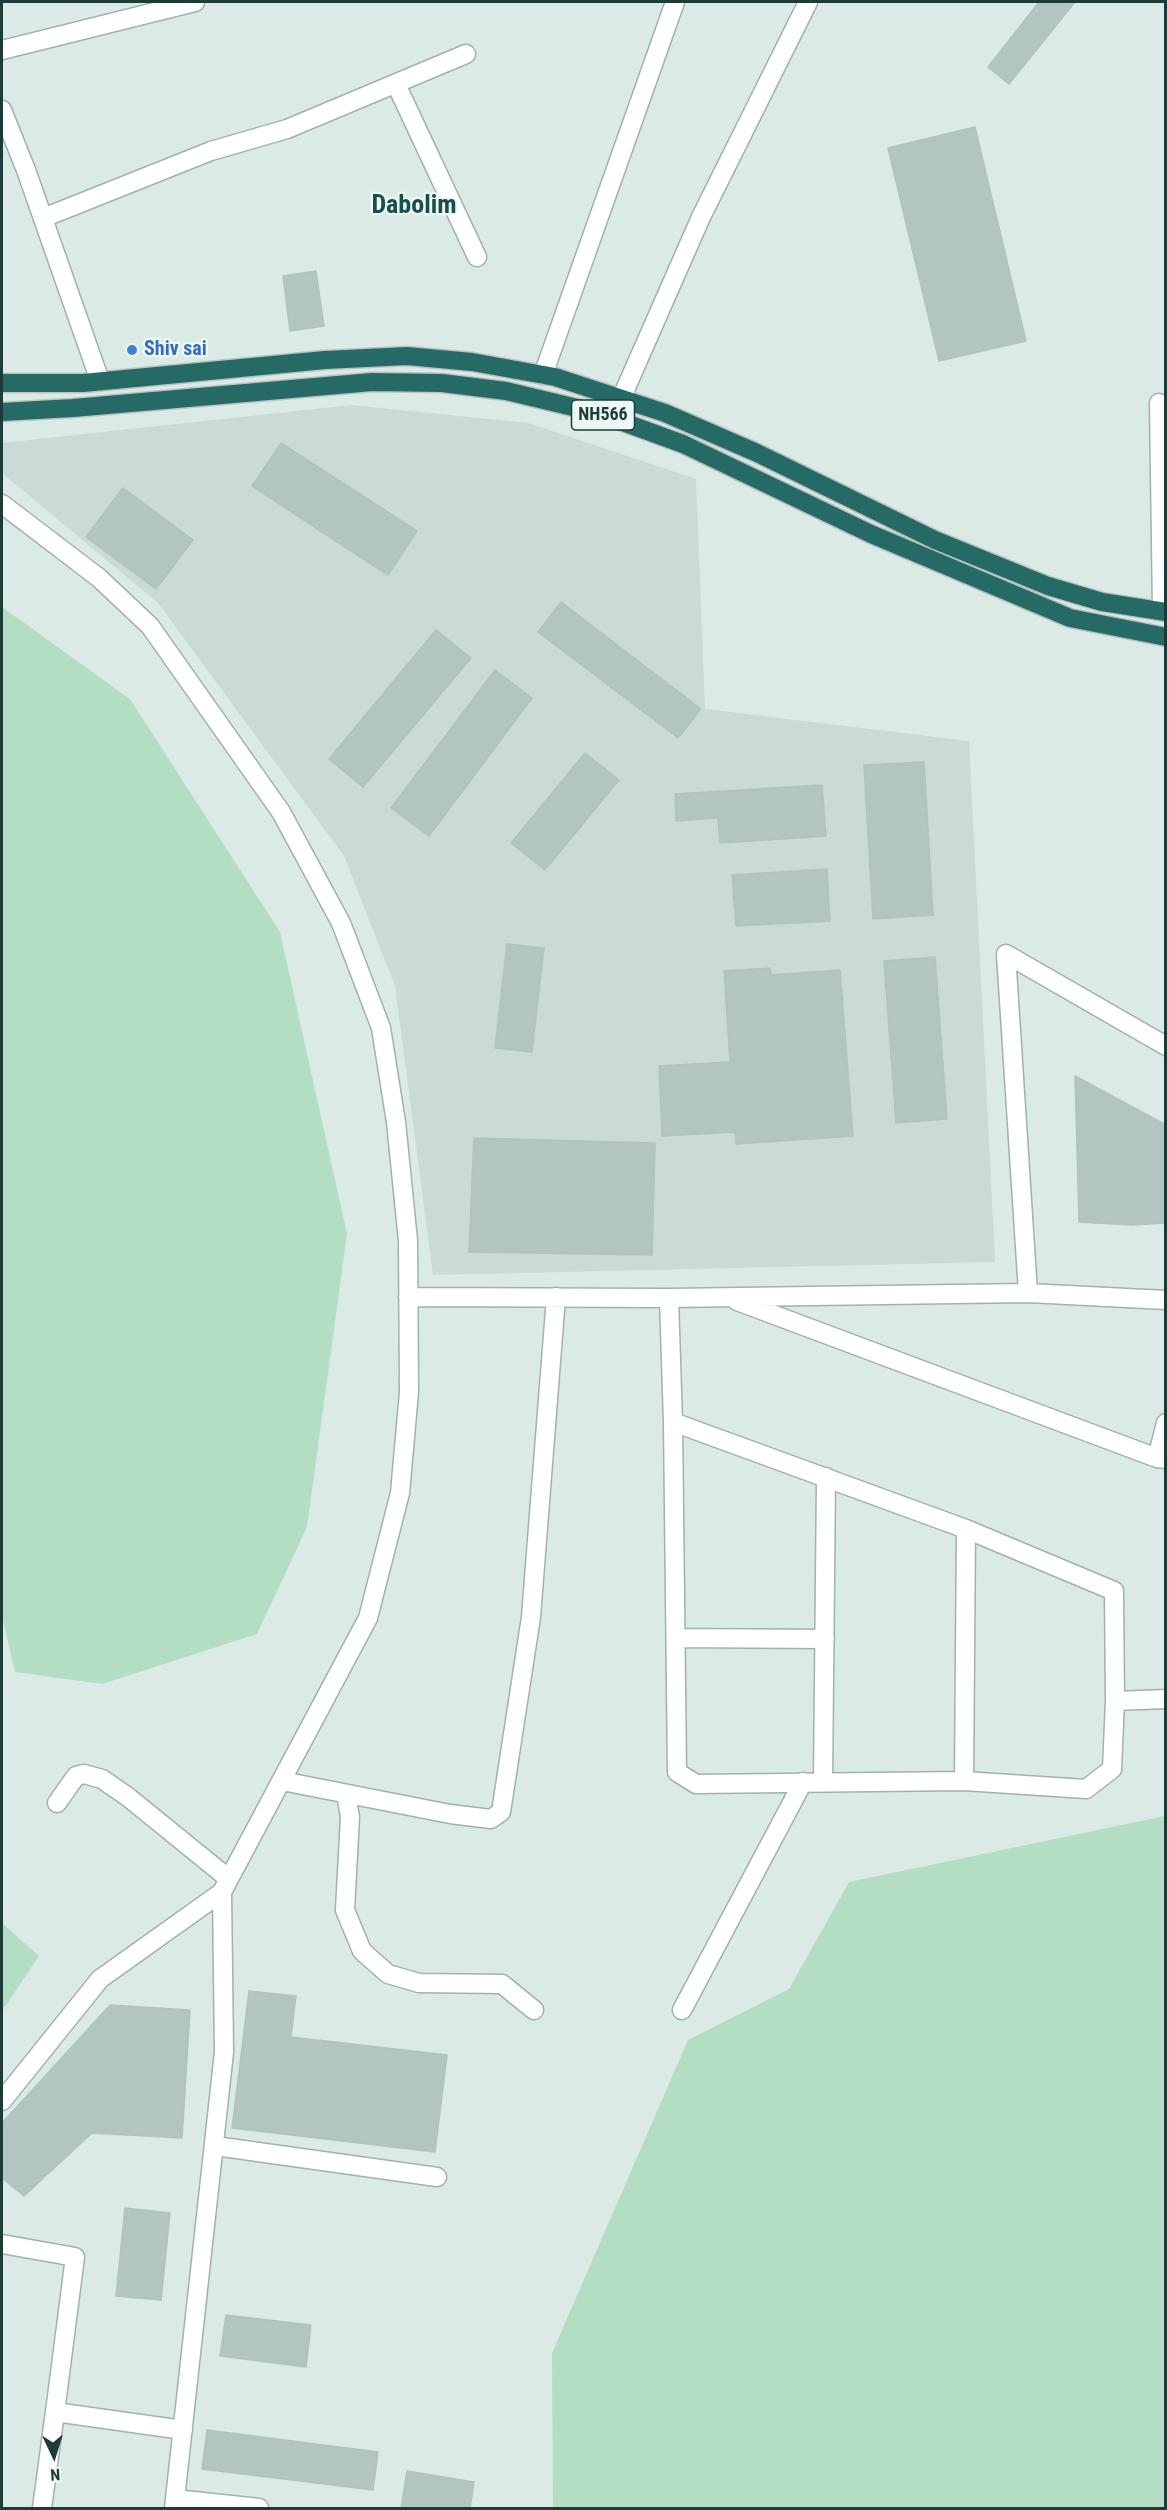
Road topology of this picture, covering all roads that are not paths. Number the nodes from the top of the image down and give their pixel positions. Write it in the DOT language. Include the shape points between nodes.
graph roads {
  1 [pos="195,2"];
  2 [pos="675,2"];
  3 [pos="808,2"];
  4 [pos="2,50"];
  5 [pos="466,54"];
  6 [pos="396,84"];
  7 [pos="2,110"];
  8 [pos="43,218"];
  9 [pos="477,256"];
  10 [pos="543,375"];
  11 [pos="100,381"];
  12 [pos="2,383"];
  13 [pos="621,399"];
  14 [pos="1159,403"];
  15 [pos="2,412"];
  16 [pos="1163,495"];
  17 [pos="2,504"];
  18 [pos="1164,612"];
  19 [pos="1166,637"];
  20 [pos="1166,1046"];
  21 [pos="1028,1293"];
  22 [pos="408,1296"];
  23 [pos="556,1297"];
  24 [pos="725,1297"];
  25 [pos="669,1298"];
  26 [pos="1166,1300"];
  27 [pos="673,1422"];
  28 [pos="1166,1423"];
  29 [pos="1161,1459"];
  30 [pos="826,1477"];
  31 [pos="966,1529"];
  32 [pos="676,1638"];
  33 [pos="825,1639"];
  34 [pos="1166,1699"];
  35 [pos="1115,1701"];
  36 [pos="282,1781"];
  37 [pos="964,1781"];
  38 [pos="803,1782"];
  39 [pos="823,1782"];
  40 [pos="346,1794"];
  41 [pos="57,1803"];
  42 [pos="226,1885"];
  43 [pos="534,2010"];
  44 [pos="682,2010"];
  45 [pos="2,2102"];
  46 [pos="215,2146"];
  47 [pos="437,2177"];
  48 [pos="2,2244"];
  49 [pos="55,2412"];
  50 [pos="183,2430"];
  51 [pos="175,2504"];
  52 [pos="42,2508"];
  53 [pos="259,2508"];
  1 -- 4 [label="street"];
  2 -- 10 [label="street"];
  3 -- 13 [label="street" via="700,217"];
  5 -- 6 [label="street"];
  6 -- 8 [label="street" via="287,129 211,151"];
  6 -- 9 [label="street"];
  7 -- 8 [label="street"];
  8 -- 11 [label="street"];
  10 -- 11 [label="highway, NH566" via="472,362 407,356"];
  10 -- 13 [label="highway, NH566"];
  11 -- 12 [label="highway, NH566"];
  13 -- 18 [label="highway, NH566" via="737,444 935,540 1048,586 1102,602"];
  14 -- 16 [label="street"];
  15 -- 19 [label="highway, NH566" via="372,382 442,383 506,391 598,413 682,444 871,534 1070,618"];
  16 -- 18 [label="street"];
  17 -- 22 [label="street" via="99,578 150,626 281,813 341,923 381,1028 396,1122 408,1241"];
  20 -- 21 [label="street" via="1006,954"];
  21 -- 24 [label="street"];
  21 -- 26 [label="street"];
  22 -- 23 [label="street"];
  22 -- 36 [label="street" via="409,1392 400,1493 368,1617"];
  23 -- 25 [label="street"];
  23 -- 40 [label="street" via="531,1617 501,1812 491,1819 450,1815"];
  24 -- 25 [label="street"];
  24 -- 29 [label="street"];
  25 -- 27 [label="street"];
  27 -- 30 [label="street"];
  27 -- 32 [label="street"];
  28 -- 29 [label="street"];
  30 -- 31 [label="street"];
  30 -- 33 [label="street"];
  31 -- 35 [label="street" via="1114,1591"];
  31 -- 37 [label="street"];
  32 -- 33 [label="street"];
  32 -- 38 [label="street" via="677,1772 696,1784"];
  33 -- 39 [label="street"];
  34 -- 35 [label="street"];
  35 -- 37 [label="street" via="1112,1768 1086,1789"];
  36 -- 40 [label="street"];
  36 -- 42 [label="street"];
  37 -- 39 [label="street"];
  38 -- 39 [label="street"];
  38 -- 44 [label="street"];
  40 -- 43 [label="street" via="350,1817 345,1910 362,1951 388,1974 419,1983 502,1984"];
  41 -- 42 [label="street" via="76,1776 102,1779 128,1797"];
  42 -- 45 [label="street" via="100,1979"];
  42 -- 46 [label="street" via="224,2052"];
  46 -- 47 [label="street"];
  46 -- 50 [label="street"];
  48 -- 49 [label="street" via="75,2257"];
  49 -- 50 [label="street"];
  49 -- 52 [label="street"];
  50 -- 51 [label="street"];
  51 -- 53 [label="street"];
}
